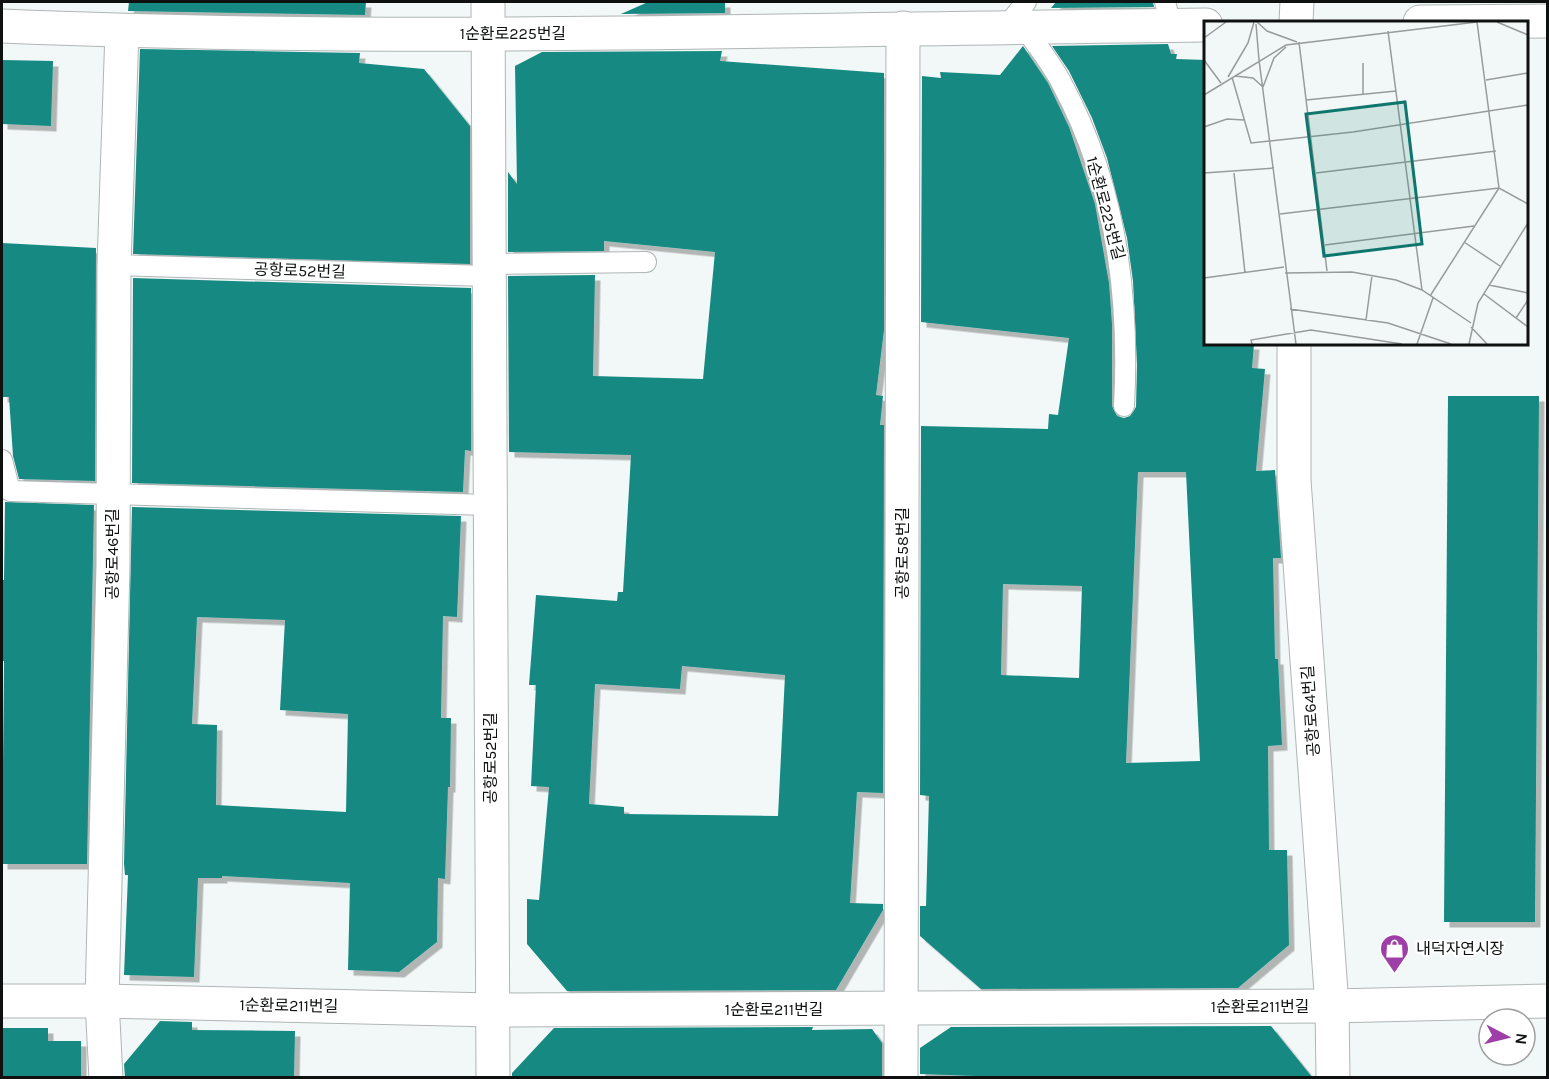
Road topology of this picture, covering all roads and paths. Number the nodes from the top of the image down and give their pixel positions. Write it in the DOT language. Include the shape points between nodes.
graph roads {
  1 [pos="488,2"];
  2 [pos="1297,2"];
  3 [pos="1168,13"];
  4 [pos="1019,19"];
  5 [pos="1296,21"];
  6 [pos="1528,21"];
  7 [pos="1548,21"];
  8 [pos="1204,24"];
  9 [pos="2,26"];
  10 [pos="903,28"];
  11 [pos="122,31"];
  12 [pos="486,34"];
  13 [pos="646,262"];
  14 [pos="114,265"];
  15 [pos="488,270"];
  16 [pos="1294,345"];
  17 [pos="1124,406"];
  18 [pos="2,460"];
  19 [pos="112,493"];
  20 [pos="489,505"];
  21 [pos="2,1001"];
  22 [pos="102,1001"];
  23 [pos="1548,1002"];
  24 [pos="1332,1006"];
  25 [pos="902,1008"];
  26 [pos="492,1010"];
  27 [pos="106,1077"];
  28 [pos="493,1077"];
  29 [pos="901,1077"];
  30 [pos="1333,1077"];
  1 -- 12 [label="street, 공항로52번길"];
  2 -- 5 [label="street"];
  3 -- 4 [label="street, 1순환로225번길"];
  3 -- 8 [label="street, 1순환로225번길"];
  4 -- 10 [label="street, 1순환로225번길"];
  4 -- 17 [label="lane, 1순환로225번길" via="1062,84 1098,167 1121,262 1127,351"];
  6 -- 7 [label="street"];
  9 -- 11 [label="street, 1순환로225번길"];
  10 -- 12 [label="street, 1순환로225번길"];
  10 -- 25 [label="street, 공항로58번길"];
  11 -- 12 [label="street, 1순환로225번길"];
  11 -- 14 [label="street, 공항로46번길"];
  12 -- 15 [label="street, 공항로52번길"];
  13 -- 15 [label="lane"];
  14 -- 15 [label="lane, 공항로52번길"];
  14 -- 19 [label="street, 공항로46번길"];
  15 -- 20 [label="street, 공항로52번길"];
  16 -- 24 [label="street, 공항로64번길" via="1294,480"];
  18 -- 19 [label="lane" via="10,491"];
  19 -- 20 [label="lane"];
  19 -- 22 [label="street, 공항로46번길"];
  20 -- 26 [label="street, 공항로52번길"];
  21 -- 22 [label="street, 1순환로211번길"];
  22 -- 26 [label="street, 1순환로211번길"];
  22 -- 27 [label="street, 공항로46번길"];
  23 -- 24 [label="street, 1순환로211번길"];
  24 -- 25 [label="street, 1순환로211번길"];
  24 -- 30 [label="street, 공항로64번길"];
  25 -- 26 [label="street, 1순환로211번길"];
  25 -- 29 [label="street, 공항로58번길"];
  26 -- 28 [label="street, 공항로52번길"];
}
